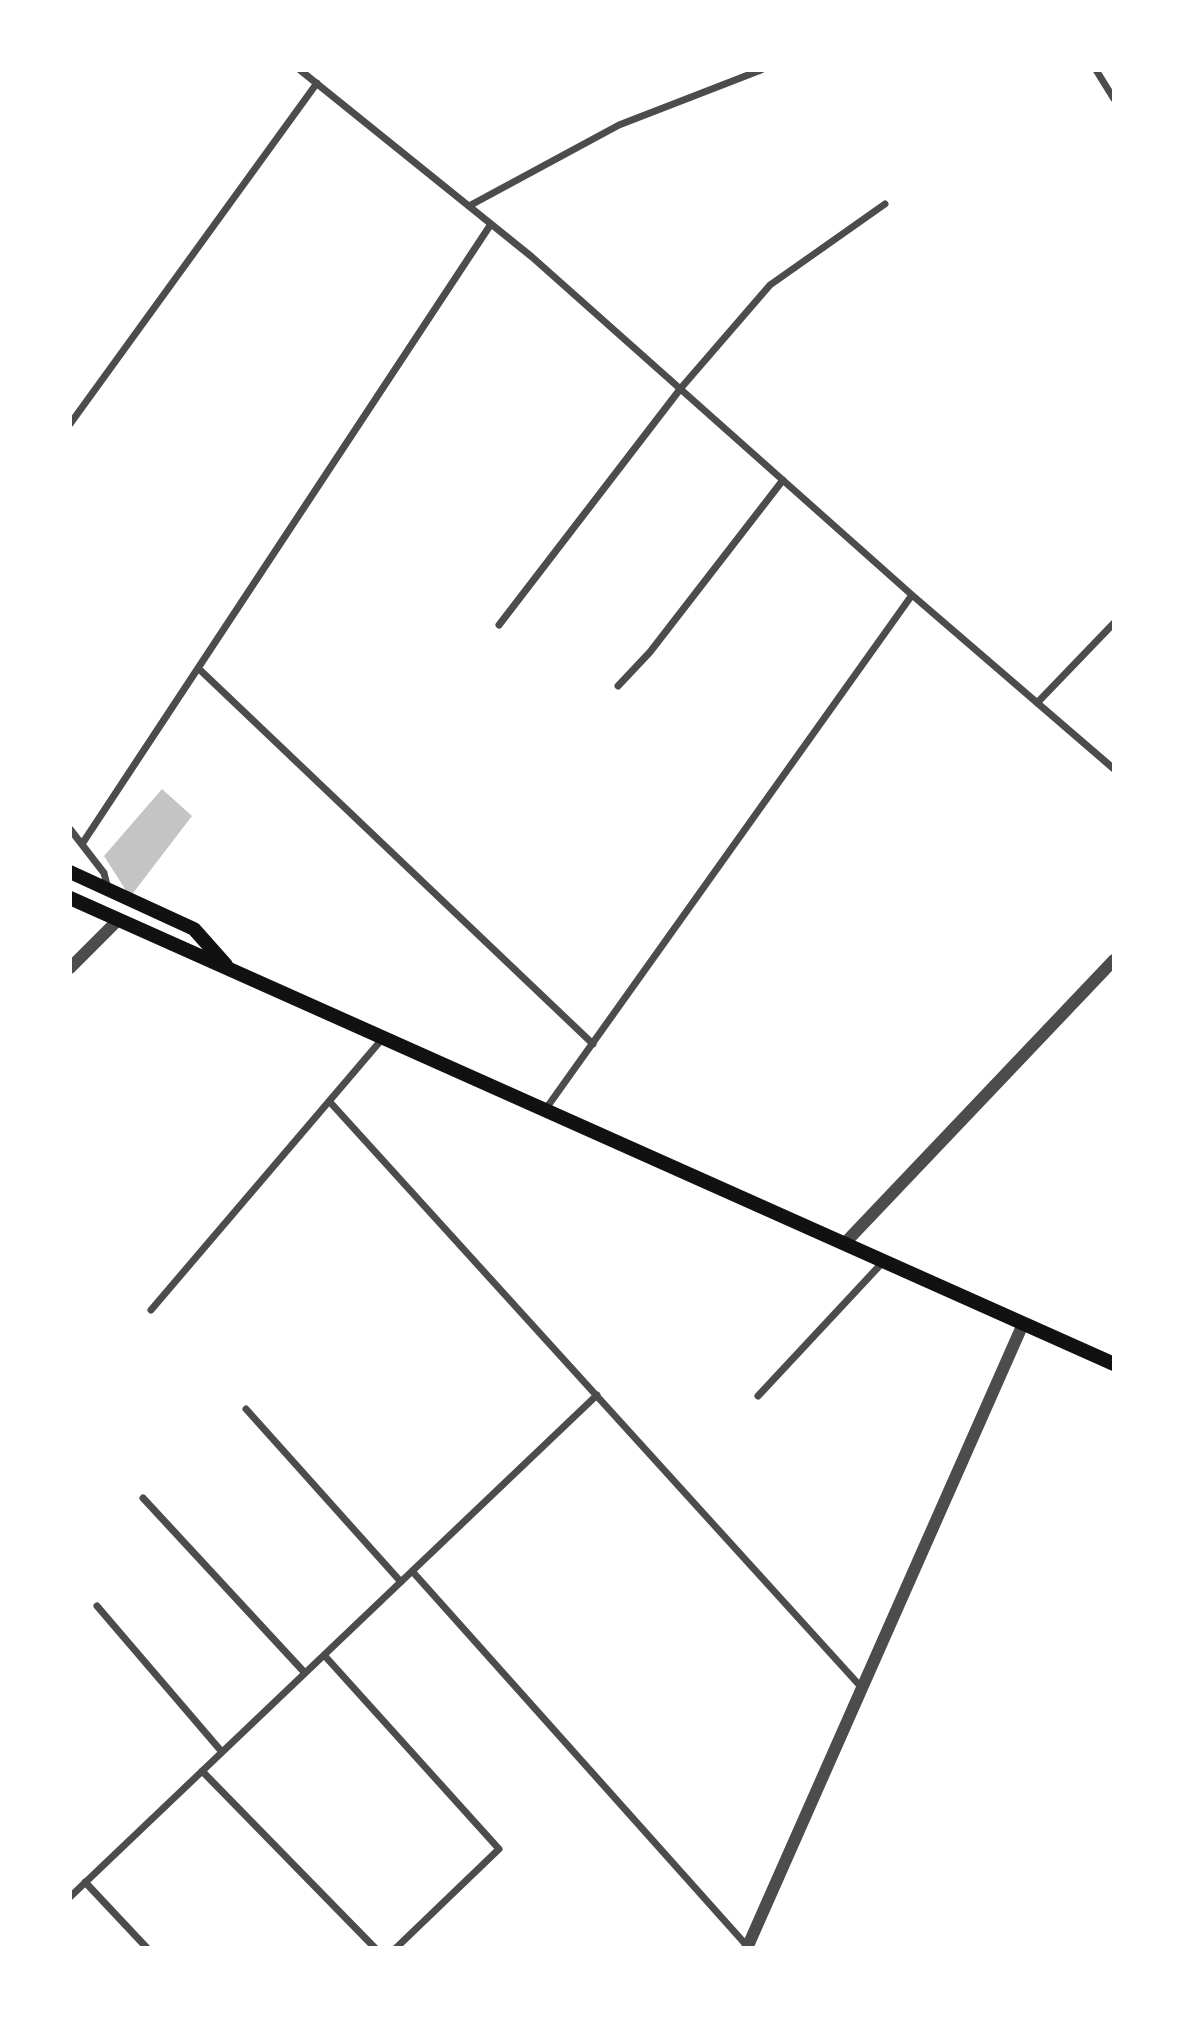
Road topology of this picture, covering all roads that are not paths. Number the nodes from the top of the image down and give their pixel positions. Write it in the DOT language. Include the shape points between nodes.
graph roads {
  1 [pos="300,70"];
  2 [pos="761,70"];
  3 [pos="1096,70"];
  4 [pos="317,83"];
  5 [pos="1114,99"];
  6 [pos="885,204"];
  7 [pos="469,206"];
  8 [pos="491,224"];
  9 [pos="681,388"];
  10 [pos="70,424"];
  11 [pos="783,480"];
  12 [pos="912,595"];
  13 [pos="1114,623"];
  14 [pos="499,625"];
  15 [pos="198,668"];
  16 [pos="618,686"];
  17 [pos="1037,703"];
  18 [pos="1114,769"];
  19 [pos="70,829"];
  20 [pos="82,844"];
  21 [pos="70,872"];
  22 [pos="109,890"];
  23 [pos="70,898"];
  24 [pos="118,920"];
  25 [pos="1114,960"];
  26 [pos="70,968"];
  27 [pos="229,969"];
  28 [pos="383,1038"];
  29 [pos="593,1044"];
  30 [pos="329,1101"];
  31 [pos="545,1110"];
  32 [pos="844,1244"];
  33 [pos="883,1261"];
  34 [pos="151,1310"];
  35 [pos="1023,1324"];
  36 [pos="1114,1364"];
  37 [pos="597,1395"];
  38 [pos="758,1396"];
  39 [pos="246,1409"];
  40 [pos="142,1498"];
  41 [pos="412,1571"];
  42 [pos="401,1582"];
  43 [pos="97,1606"];
  44 [pos="324,1655"];
  45 [pos="305,1673"];
  46 [pos="862,1688"];
  47 [pos="222,1752"];
  48 [pos="202,1771"];
  49 [pos="85,1882"];
  50 [pos="70,1897"];
  51 [pos="748,1947"];
  52 [pos="147,1948"];
  53 [pos="374,1948"];
  54 [pos="397,1948"];
  1 -- 4 [label="street"];
  2 -- 7 [label="street" via="619,125"];
  3 -- 5 [label="street"];
  4 -- 7 [label="street"];
  4 -- 10 [label="street"];
  6 -- 9 [label="street" via="770,285"];
  7 -- 8 [label="street"];
  8 -- 9 [label="street"];
  8 -- 15 [label="street"];
  9 -- 11 [label="street"];
  9 -- 14 [label="street"];
  11 -- 12 [label="street"];
  11 -- 16 [label="street" via="650,652"];
  12 -- 17 [label="street"];
  12 -- 29 [label="street"];
  13 -- 17 [label="street"];
  15 -- 20 [label="street"];
  15 -- 29 [label="street"];
  17 -- 18 [label="street"];
  19 -- 20 [label="street"];
  20 -- 22 [label="street" via="104,873"];
  21 -- 22 [label="main road"];
  22 -- 27 [label="main road" via="194,929"];
  23 -- 24 [label="main road"];
  24 -- 26 [label="street"];
  24 -- 27 [label="main road"];
  25 -- 32 [label="street"];
  27 -- 28 [label="main road"];
  28 -- 30 [label="street"];
  28 -- 31 [label="main road"];
  29 -- 31 [label="street"];
  30 -- 34 [label="street"];
  30 -- 37 [label="street"];
  31 -- 32 [label="main road"];
  32 -- 33 [label="main road"];
  33 -- 35 [label="main road"];
  33 -- 38 [label="street"];
  35 -- 36 [label="main road"];
  35 -- 46 [label="street"];
  37 -- 41 [label="street"];
  37 -- 46 [label="street"];
  39 -- 42 [label="street"];
  40 -- 45 [label="street"];
  41 -- 42 [label="street"];
  41 -- 51 [label="street"];
  42 -- 44 [label="street"];
  43 -- 47 [label="street"];
  44 -- 45 [label="street"];
  44 -- 54 [label="street" via="499,1849"];
  45 -- 47 [label="street"];
  46 -- 51 [label="street"];
  47 -- 48 [label="street"];
  48 -- 49 [label="street"];
  48 -- 53 [label="street"];
  49 -- 50 [label="street"];
  49 -- 52 [label="street"];
}
